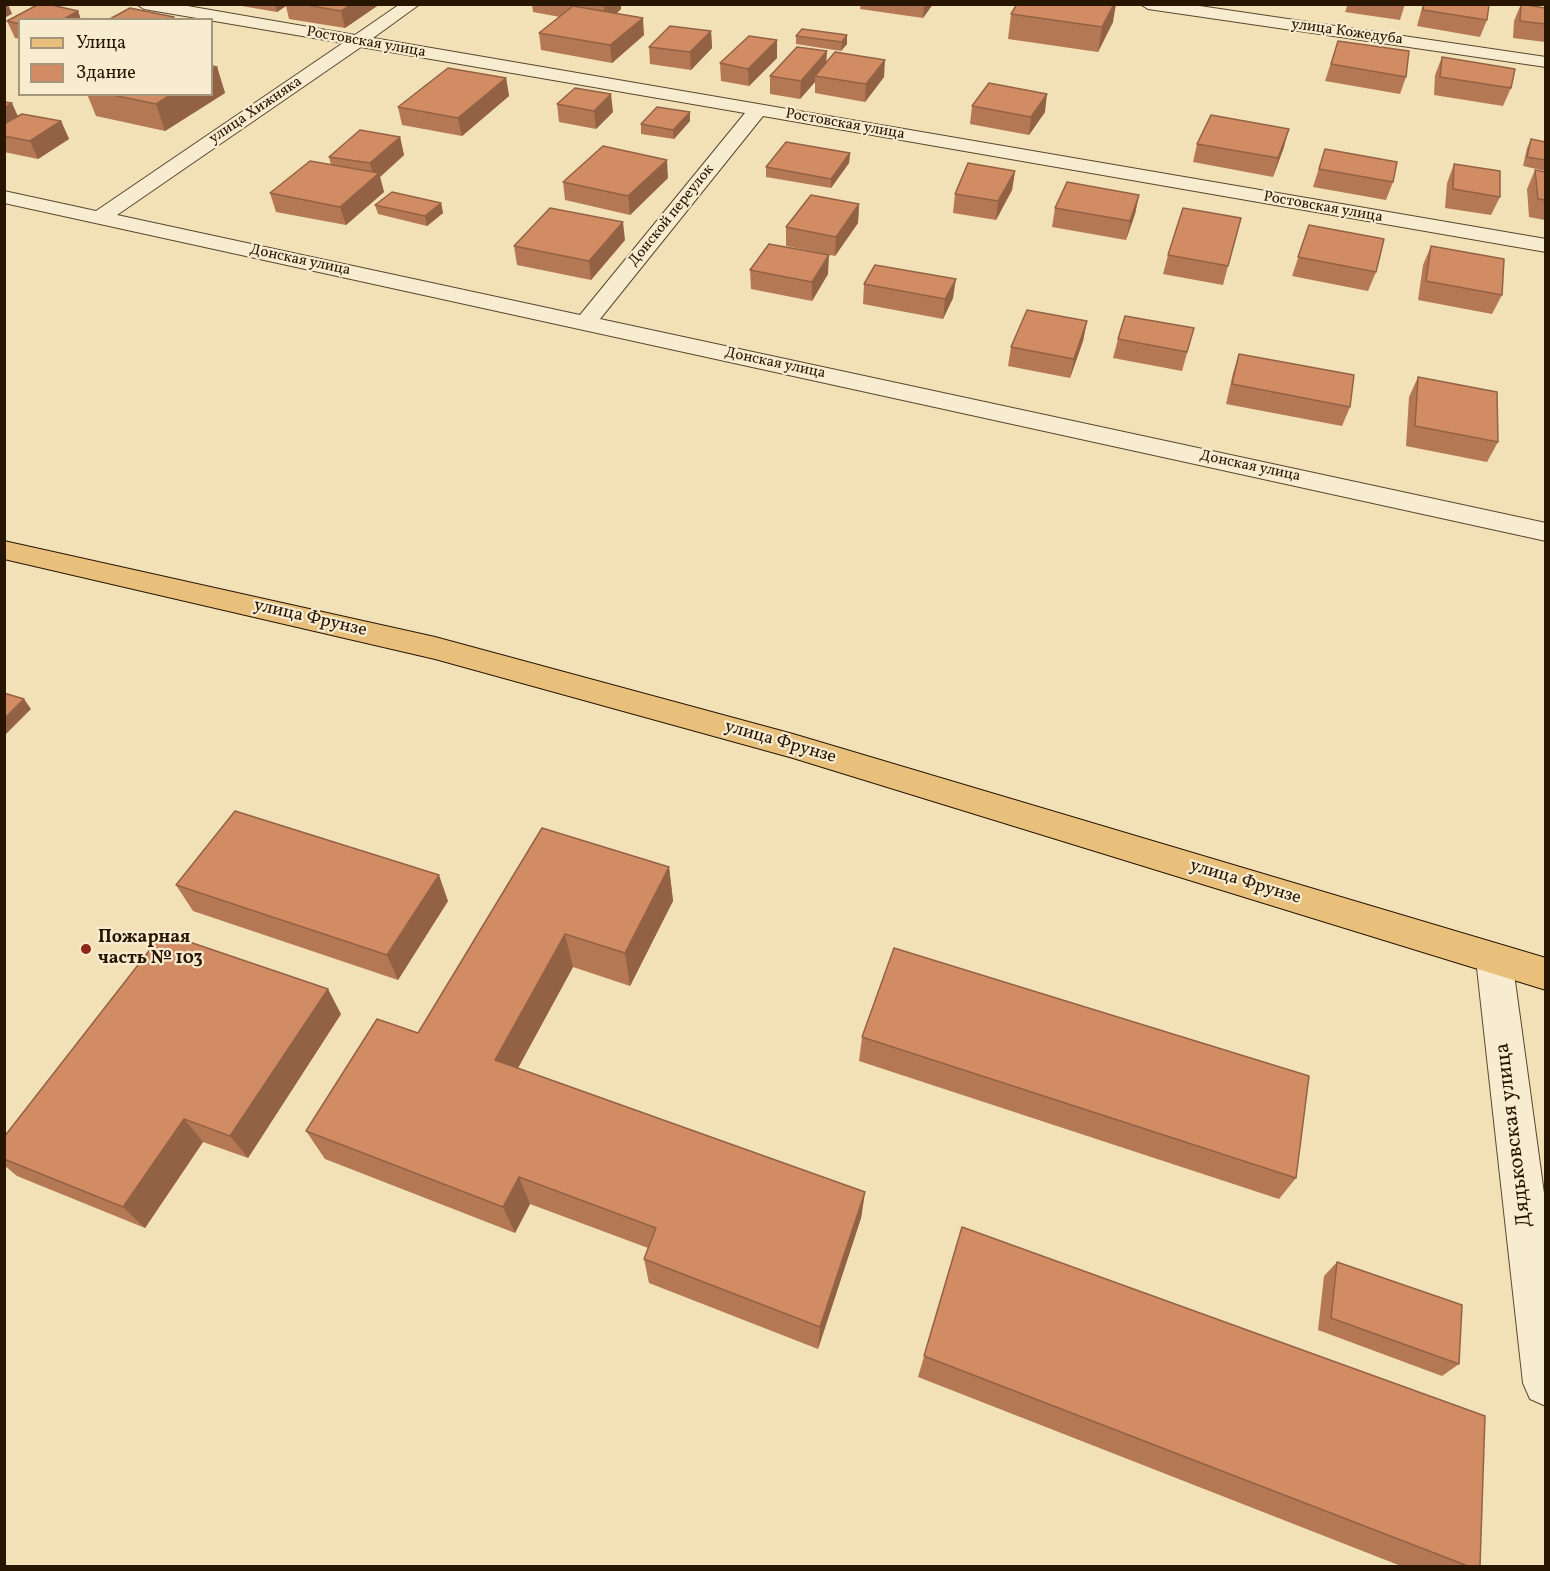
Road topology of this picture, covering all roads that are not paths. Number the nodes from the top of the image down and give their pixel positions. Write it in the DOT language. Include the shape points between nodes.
graph roads {
  1 [pos="144,4"];
  2 [pos="412,4"];
  3 [pos="1148,4"];
  4 [pos="357,42"];
  5 [pos="1545,62"];
  6 [pos="758,110"];
  7 [pos="4,197"];
  8 [pos="99,218"];
  9 [pos="1545,246"];
  10 [pos="586,322"];
  11 [pos="1545,532"];
  12 [pos="4,550"];
  13 [pos="1494,959"];
  14 [pos="1545,974"];
  15 [pos="1545,1383"];
  1 -- 4 [label="street, Ростовская улица"];
  2 -- 4 [label="street, улица Хижняка"];
  3 -- 5 [label="street, улица Кожедуба"];
  4 -- 6 [label="street, Ростовская улица"];
  4 -- 8 [label="street, улица Хижняка"];
  6 -- 9 [label="street, Ростовская улица"];
  6 -- 10 [label="street, Донской переулок"];
  7 -- 8 [label="street, Донская улица"];
  8 -- 10 [label="street, Донская улица"];
  10 -- 11 [label="street, Донская улица"];
  12 -- 13 [label="main road, улица Фрунзе" via="435,648 793,746"];
  13 -- 14 [label="main road, улица Фрунзе"];
  13 -- 15 [label="street, Дядьковская улица"];
}
